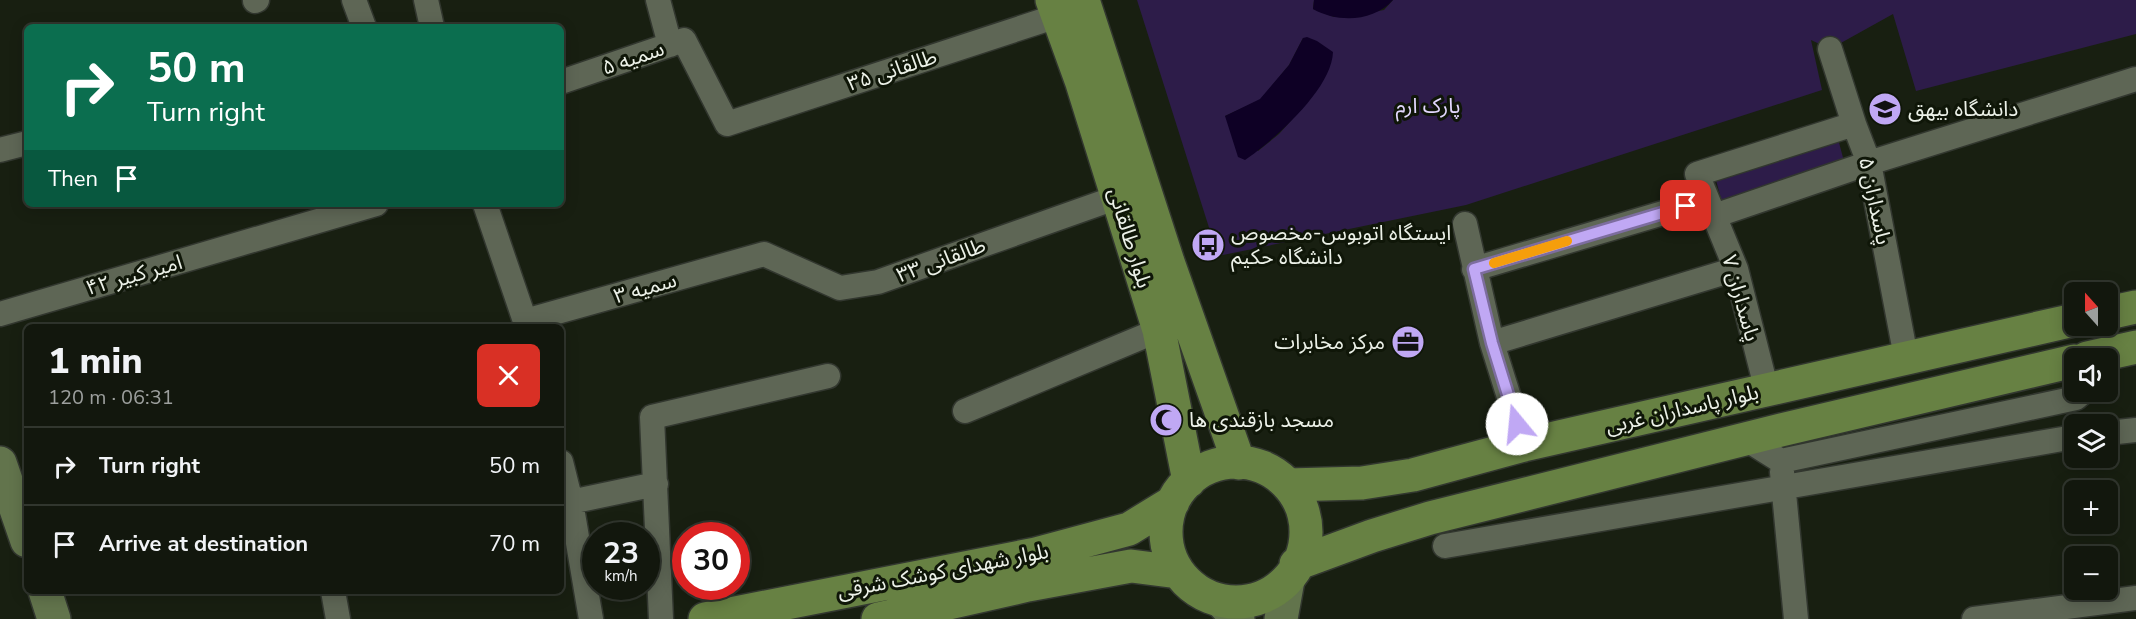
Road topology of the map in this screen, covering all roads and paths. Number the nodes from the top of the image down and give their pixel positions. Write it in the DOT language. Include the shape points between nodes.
graph roads {
  1 [pos="354,0"];
  2 [pos="426,0"];
  3 [pos="658,0"];
  4 [pos="1064,5"];
  5 [pos="363,24"];
  6 [pos="431,24"];
  7 [pos="670,45"];
  8 [pos="1830,49"];
  9 [pos="2136,79"];
  10 [pos="564,81"];
  11 [pos="727,124"];
  12 [pos="1854,124"];
  13 [pos="24,143"];
  14 [pos="0,150"];
  15 [pos="1869,163"];
  16 [pos="1118,197"];
  17 [pos="366,207"];
  18 [pos="486,207"];
  19 [pos="1710,208"];
  20 [pos="1465,224"];
  21 [pos="764,254"];
  22 [pos="1474,269"];
  23 [pos="1736,269"];
  24 [pos="2136,307"];
  25 [pos="2118,311"];
  26 [pos="0,314"];
  27 [pos="2064,322"];
  28 [pos="526,324"];
  29 [pos="1159,330"];
  30 [pos="1492,343"];
  31 [pos="1906,357"];
  32 [pos="2064,364"];
  33 [pos="828,376"];
  34 [pos="1767,391"];
  35 [pos="2064,401"];
  36 [pos="965,411"];
  37 [pos="2136,430"];
  38 [pos="2118,432"];
  39 [pos="1746,439"];
  40 [pos="2064,439"];
  41 [pos="1524,445"];
  42 [pos="1781,461"];
  43 [pos="1239,463"];
  44 [pos="0,464"];
  45 [pos="656,484"];
  46 [pos="1288,485"];
  47 [pos="1784,486"];
  48 [pos="564,487"];
  49 [pos="1181,491"];
  50 [pos="566,503"];
  51 [pos="22,509"];
  52 [pos="1445,546"];
  53 [pos="1178,572"];
  54 [pos="1292,572"];
  55 [pos="46,594"];
  56 [pos="334,594"];
  57 [pos="2136,598"];
  58 [pos="1230,610"];
  59 [pos="777,611"];
  60 [pos="889,618"];
  61 [pos="53,619"];
  62 [pos="338,619"];
  63 [pos="591,619"];
  64 [pos="661,619"];
  65 [pos="705,619"];
  66 [pos="1281,619"];
  67 [pos="1796,619"];
  68 [pos="1974,619"];
  1 -- 5 [label="street"];
  2 -- 6 [label="street"];
  3 -- 7 [label="street"];
  4 -- 11 [label="street, طالقانی ۳۵"];
  4 -- 16 [label="main road, بلوار طالقانی" via="1082,82"];
  4 -- 43 [label="main road, بلوار طالقانی" via="1168,262"];
  7 -- 10 [label="street, سمیه ۵"];
  7 -- 11 [label="street, سمیه ۵" via="684,40"];
  8 -- 12 [label="street, پاسداران ۵"];
  9 -- 15 [label="street"];
  12 -- 15 [label="street, پاسداران ۵"];
  12 -- 19 [label="street, پاسداران ۷" via="1697,174"];
  13 -- 14 [label="street"];
  15 -- 19 [label="street"];
  15 -- 31 [label="street, پاسداران ۵"];
  16 -- 21 [label="street, طالقانی ۳۳" via="878,282 840,288"];
  16 -- 29 [label="main road, بلوار طالقانی"];
  17 -- 26 [label="street, امیر کبیر ۴۲"];
  18 -- 28 [label="street"];
  19 -- 22 [label="street"];
  19 -- 23 [label="street, پاسداران ۷"];
  20 -- 22 [label="street"];
  21 -- 28 [label="street, سمیه ۳"];
  22 -- 30 [label="street"];
  23 -- 30 [label="street"];
  23 -- 34 [label="street, پاسداران ۷"];
  24 -- 25 [label="main road"];
  27 -- 31 [label="main road, بلوار پاسداران غربی"];
  29 -- 36 [label="street"];
  29 -- 49 [label="main road, بلوار طالقانی"];
  30 -- 41 [label="street"];
  31 -- 34 [label="main road, بلوار پاسداران غربی"];
  32 -- 39 [label="main road, بلوار پاسداران غربی"];
  33 -- 45 [label="street" via="652,417"];
  34 -- 41 [label="main road, بلوار پاسداران غربی"];
  35 -- 42 [label="street"];
  37 -- 38 [label="street"];
  39 -- 42 [label="street"];
  39 -- 54 [label="main road, بلوار پاسداران غربی" via="1430,518"];
  40 -- 47 [label="street"];
  41 -- 46 [label="main road, بلوار پاسداران غربی" via="1413,475 1362,483"];
  42 -- 47 [label="street"];
  43 -- 46 [label="main road" via="1266,469"];
  43 -- 49 [label="main road" via="1212,467"];
  44 -- 51 [label="main road"];
  45 -- 50 [label="street"];
  45 -- 64 [label="street"];
  46 -- 54 [label="main road" via="1306,522 1307,536"];
  47 -- 52 [label="street"];
  47 -- 67 [label="street"];
  48 -- 50 [label="street"];
  49 -- 53 [label="main road" via="1166,530 1171,559"];
  49 -- 59 [label="main road, بلوار شهدای کوشک شرقی" via="1129,529 1036,554"];
  50 -- 63 [label="street"];
  53 -- 58 [label="main road" via="1190,585"];
  53 -- 60 [label="main road, بلوار شهدای کوشک شرقی" via="1131,566 1028,585"];
  54 -- 58 [label="main road" via="1277,590 1257,599 1236,602"];
  54 -- 66 [label="main road"];
  55 -- 61 [label="main road"];
  56 -- 62 [label="street"];
  57 -- 68 [label="street"];
  59 -- 65 [label="main road, بلوار شهدای کوشک شرقی"];
}
